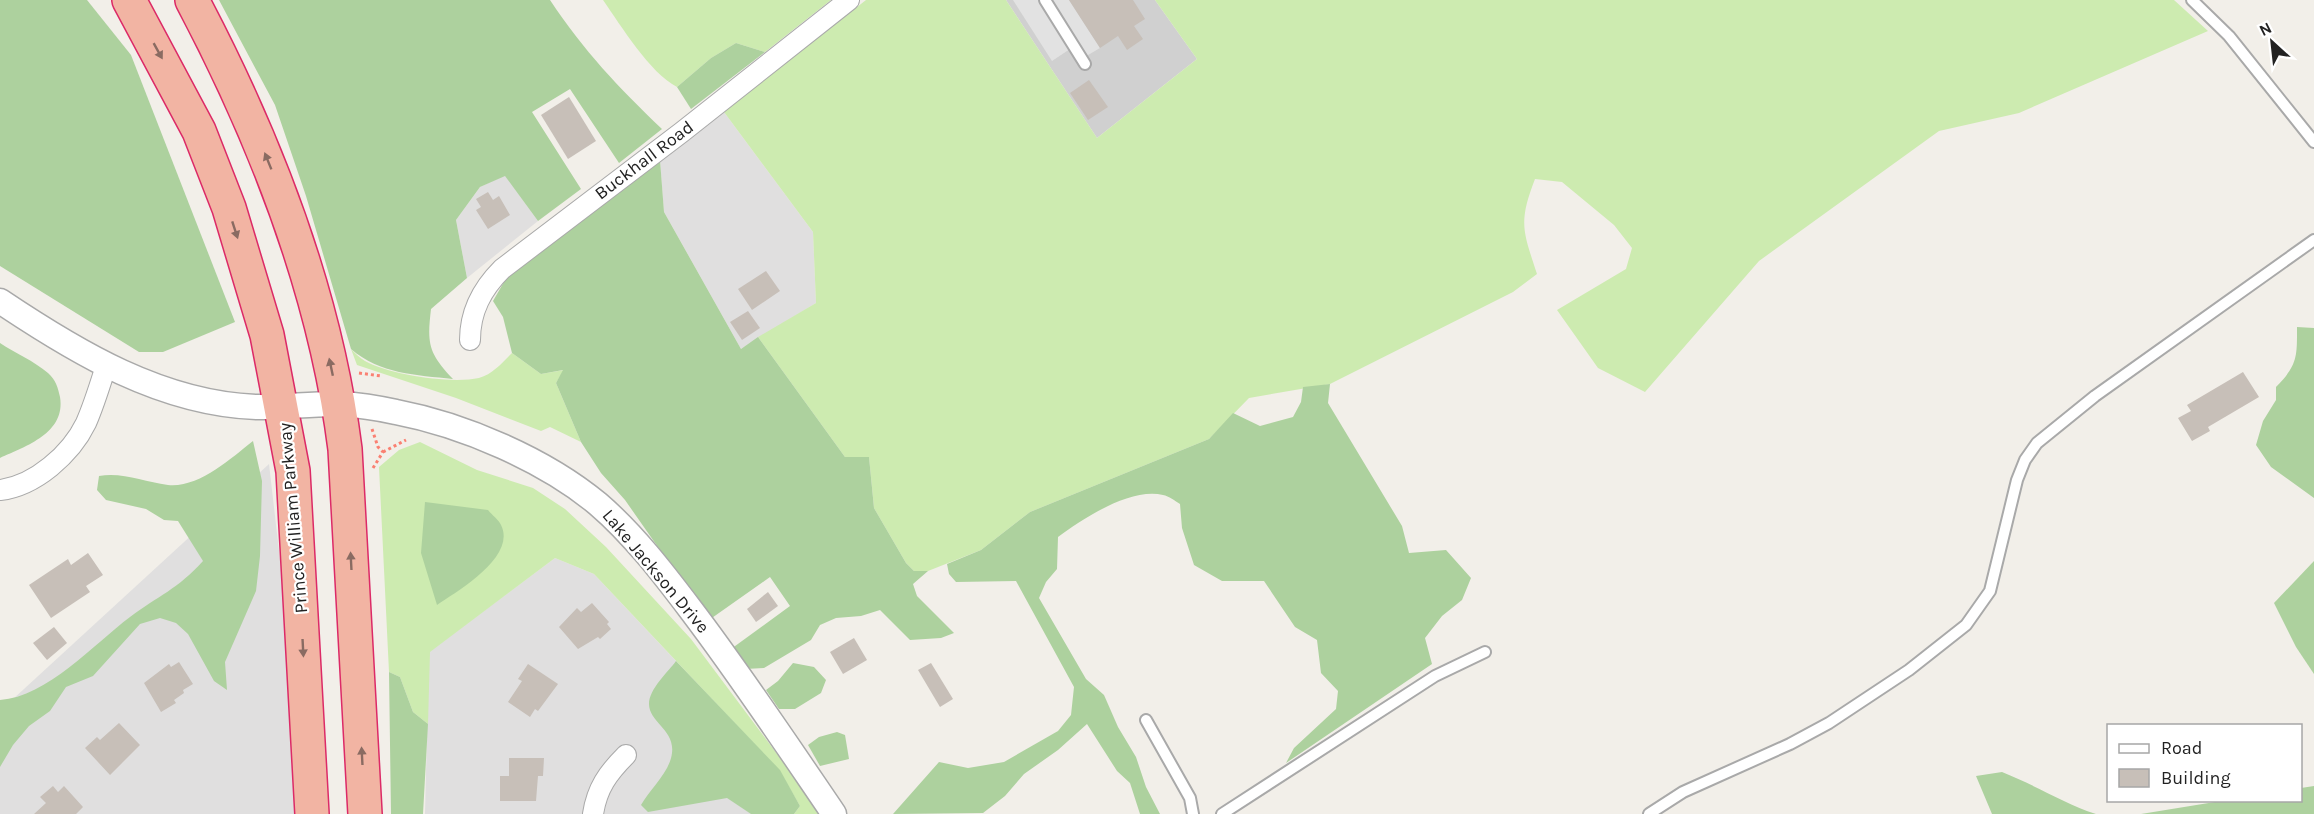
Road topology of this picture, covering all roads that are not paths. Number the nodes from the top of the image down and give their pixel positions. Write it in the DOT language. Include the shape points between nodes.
graph roads {
  1 [pos="129,0"];
  2 [pos="192,0"];
  3 [pos="849,0"];
  4 [pos="1045,0"];
  5 [pos="2192,0"];
  6 [pos="1085,64"];
  7 [pos="2314,142"];
  8 [pos="2314,240"];
  9 [pos="0,301"];
  10 [pos="470,339"];
  11 [pos="106,366"];
  12 [pos="339,404"];
  13 [pos="282,406"];
  14 [pos="0,490"];
  15 [pos="1485,652"];
  16 [pos="1146,720"];
  17 [pos="626,755"];
  18 [pos="312,814"];
  19 [pos="365,814"];
  20 [pos="593,814"];
  21 [pos="834,814"];
  22 [pos="1193,814"];
  23 [pos="1222,814"];
  24 [pos="1649,814"];
  1 -- 13 [label="highway, Prince William Parkway, one-way" via="199,131 229,208 267,335"];
  12 -- 2 [label="highway, one-way" via="300,249 275,178 221,55"];
  3 -- 10 [label="street, Buckhall Road" via="502,268 480,296"];
  4 -- 6 [label="lane"];
  5 -- 7 [label="lane" via="2229,36"];
  8 -- 24 [label="lane" via="2095,396 2037,443 2017,480 1990,591 1966,625 1909,670 1829,723 1683,792"];
  9 -- 11 [label="street, Lake Jackson Drive"];
  11 -- 13 [label="street, Lake Jackson Drive" via="194,397 249,406"];
  11 -- 14 [label="street" via="86,424 76,440 41,473"];
  12 -- 13 [label="street, Lake Jackson Drive"];
  19 -- 12 [label="highway, one-way" via="345,449"];
  12 -- 21 [label="street, Lake Jackson Drive" via="398,412 471,434 543,467 600,506 670,583 722,651"];
  13 -- 18 [label="highway, Prince William Parkway, one-way" via="296,513"];
  15 -- 23 [label="lane" via="1436,676"];
  16 -- 22 [label="lane" via="1190,798"];
  17 -- 20 [label="street" via="602,783"];
}
